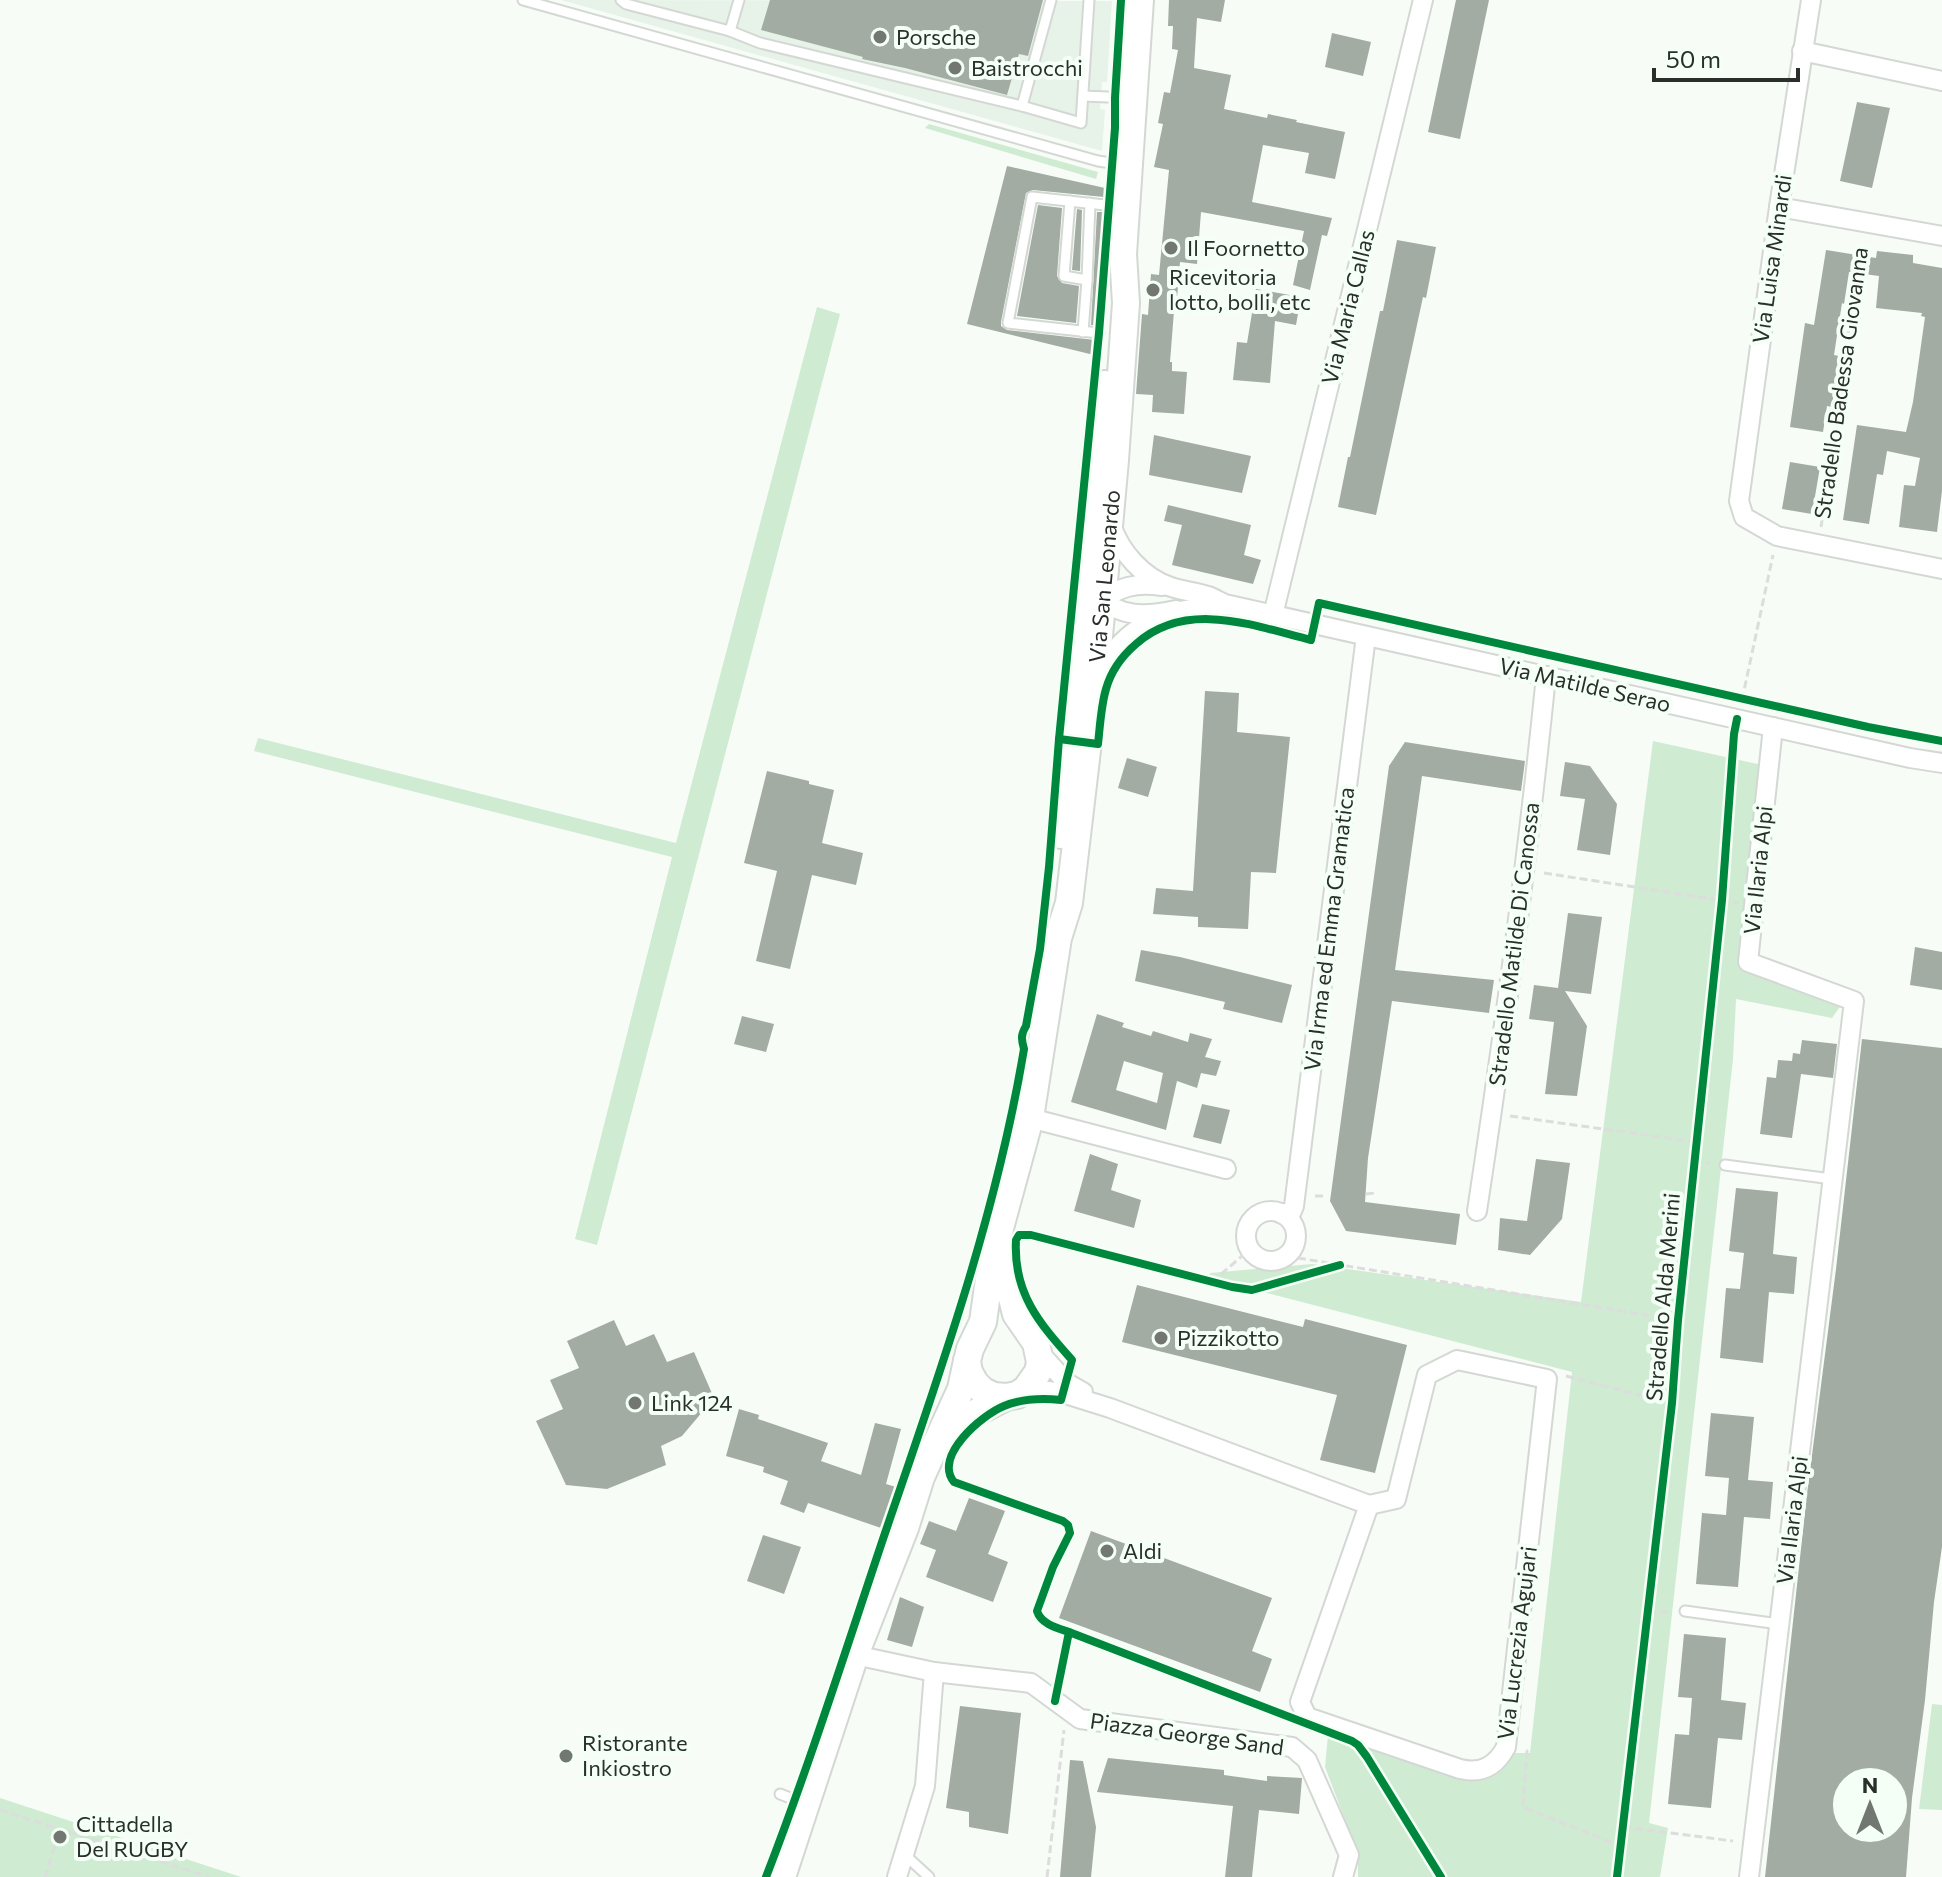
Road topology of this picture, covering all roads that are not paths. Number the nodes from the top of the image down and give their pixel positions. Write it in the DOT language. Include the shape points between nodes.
graph roads {
  1 [pos="523,0"];
  2 [pos="621,0"];
  3 [pos="739,0"];
  4 [pos="1051,0"];
  5 [pos="1089,0"];
  6 [pos="1140,0"];
  7 [pos="1423,0"];
  8 [pos="1811,0"];
  9 [pos="730,31"];
  10 [pos="1802,51"];
  11 [pos="1942,81"];
  12 [pos="1083,96"];
  13 [pos="1133,99"];
  14 [pos="1022,106"];
  15 [pos="1129,165"];
  16 [pos="1070,201"];
  17 [pos="1090,203"];
  18 [pos="1779,207"];
  19 [pos="1126,208"];
  20 [pos="1942,236"];
  21 [pos="1123,254"];
  22 [pos="1087,280"];
  23 [pos="1083,332"];
  24 [pos="1099,333"];
  25 [pos="1097,441"];
  26 [pos="1110,512"];
  27 [pos="1942,569"];
  28 [pos="1177,589"];
  29 [pos="1102,599"];
  30 [pos="1229,605"];
  31 [pos="1176,610"];
  32 [pos="1273,615"];
  33 [pos="1366,636"];
  34 [pos="1546,676"];
  35 [pos="1094,691"];
  36 [pos="1071,714"];
  37 [pos="1773,727"];
  38 [pos="1942,763"];
  39 [pos="1057,943"];
  40 [pos="1030,1118"];
  41 [pos="1725,1165"];
  42 [pos="1226,1169"];
  43 [pos="1832,1179"];
  44 [pos="1477,1211"];
  45 [pos="1282,1214"];
  46 [pos="997,1239"];
  47 [pos="1035,1344"];
  48 [pos="971,1349"];
  49 [pos="1012,1396"];
  50 [pos="1110,1408"];
  51 [pos="921,1477"];
  52 [pos="1369,1505"];
  53 [pos="1685,1611"];
  54 [pos="1779,1624"];
  55 [pos="855,1655"];
  56 [pos="934,1672"];
  57 [pos="780,1794"];
  58 [pos="806,1804"];
  59 [pos="898,1866"];
  60 [pos="782,1877"];
  61 [pos="929,1877"];
  62 [pos="1343,1877"];
  63 [pos="1749,1877"];
  1 -- 15 [label="lane" via="1098,161"];
  2 -- 9 [label="lane"];
  3 -- 9 [label="lane"];
  4 -- 14 [label="lane"];
  5 -- 12 [label="lane"];
  6 -- 13 [label="main road, Via San Leonardo"];
  7 -- 32 [label="street, Via Maria Callas"];
  8 -- 10 [label="street, Via Luisa Minardi"];
  9 -- 14 [label="lane" via="760,43"];
  10 -- 11 [label="street"];
  10 -- 18 [label="street, Via Luisa Minardi"];
  12 -- 13 [label="lane"];
  12 -- 14 [label="lane" via="1081,123"];
  13 -- 15 [label="main road, Via San Leonardo"];
  15 -- 19 [label="main road, Via San Leonardo"];
  16 -- 17 [label="lane"];
  16 -- 22 [label="lane" via="1064,276"];
  16 -- 23 [label="lane" via="1032,197 1008,323"];
  17 -- 19 [label="lane"];
  17 -- 22 [label="lane"];
  18 -- 20 [label="street"];
  18 -- 27 [label="street, Via Luisa Minardi" via="1739,501 1744,517 1777,536"];
  19 -- 21 [label="main road, Via San Leonardo"];
  21 -- 25 [label="main road, Via San Leonardo"];
  21 -- 26 [label="main road, Via San Leonardo" via="1126,303"];
  22 -- 23 [label="lane"];
  23 -- 24 [label="lane"];
  25 -- 29 [label="street" via="1101,497 1093,583"];
  25 -- 36 [label="main road, Via San Leonardo"];
  26 -- 28 [label="street, Via Matilde Serao" via="1114,532 1132,561"];
  26 -- 29 [label="main road, Via San Leonardo"];
  28 -- 29 [label="street, Via Matilde Serao" via="1134,585"];
  28 -- 30 [label="street, Via Matilde Serao"];
  29 -- 31 [label="street, Via Matilde Serao" via="1126,613"];
  29 -- 35 [label="main road, Via San Leonardo"];
  29 -- 36 [label="street" via="1091,610 1085,671"];
  30 -- 31 [label="street, Via Matilde Serao"];
  30 -- 32 [label="street, Via Matilde Serao"];
  31 -- 35 [label="street, Via Matilde Serao" via="1130,635 1103,666"];
  32 -- 33 [label="street, Via Matilde Serao"];
  33 -- 34 [label="street, Via Matilde Serao"];
  33 -- 45 [label="street, Via Irma ed Emma Gramatica" via="1294,1206"];
  34 -- 37 [label="street, Via Matilde Serao"];
  34 -- 44 [label="street, Stradello Matilde Di Canossa"];
  35 -- 39 [label="main road, Via San Leonardo" via="1069,903"];
  36 -- 39 [label="main road, Via San Leonardo"];
  37 -- 38 [label="street, Via Matilde Serao"];
  37 -- 43 [label="street, Via Ilaria Alpi" via="1748,962 1854,1001"];
  39 -- 40 [label="main road, Via San Leonardo"];
  40 -- 42 [label="street"];
  40 -- 46 [label="main road, Via San Leonardo"];
  41 -- 43 [label="lane"];
  43 -- 54 [label="street, Via Ilaria Alpi"];
  45 -- 45 [label="street" via="1295,1227 1294,1247 1274,1261 1260,1259 1246,1239 1250,1222 1260,1213"];
  46 -- 47 [label="main road" via="1016,1314"];
  46 -- 48 [label="main road, Via San Leonardo" via="983,1322"];
  47 -- 48 [label="main road" via="1021,1329 996,1325 985,1330"];
  47 -- 49 [label="main road" via="1040,1362 1034,1382"];
  47 -- 50 [label="street" via="1067,1383"];
  48 -- 49 [label="main road" via="969,1372 975,1383 994,1396"];
  48 -- 51 [label="main road" via="961,1389"];
  49 -- 50 [label="street" via="1041,1390"];
  49 -- 51 [label="main road" via="960,1424"];
  50 -- 52 [label="street"];
  51 -- 55 [label="main road"];
  52 -- 52 [label="street, Via Lucrezia Agujari" via="1396,1499 1427,1375 1457,1360 1547,1379 1506,1747 1483,1770 1472,1771 1307,1717 1300,1702"];
  53 -- 54 [label="lane"];
  54 -- 63 [label="street, Via Ilaria Alpi"];
  55 -- 56 [label="street, Piazza George Sand"];
  55 -- 58 [label="main road"];
  56 -- 59 [label="street" via="925,1786"];
  56 -- 62 [label="street, Piazza George Sand" via="1031,1683 1080,1719 1292,1747 1307,1760 1349,1855"];
  57 -- 58 [label="lane"];
  58 -- 60 [label="main road"];
  59 -- 61 [label="lane"];
}
